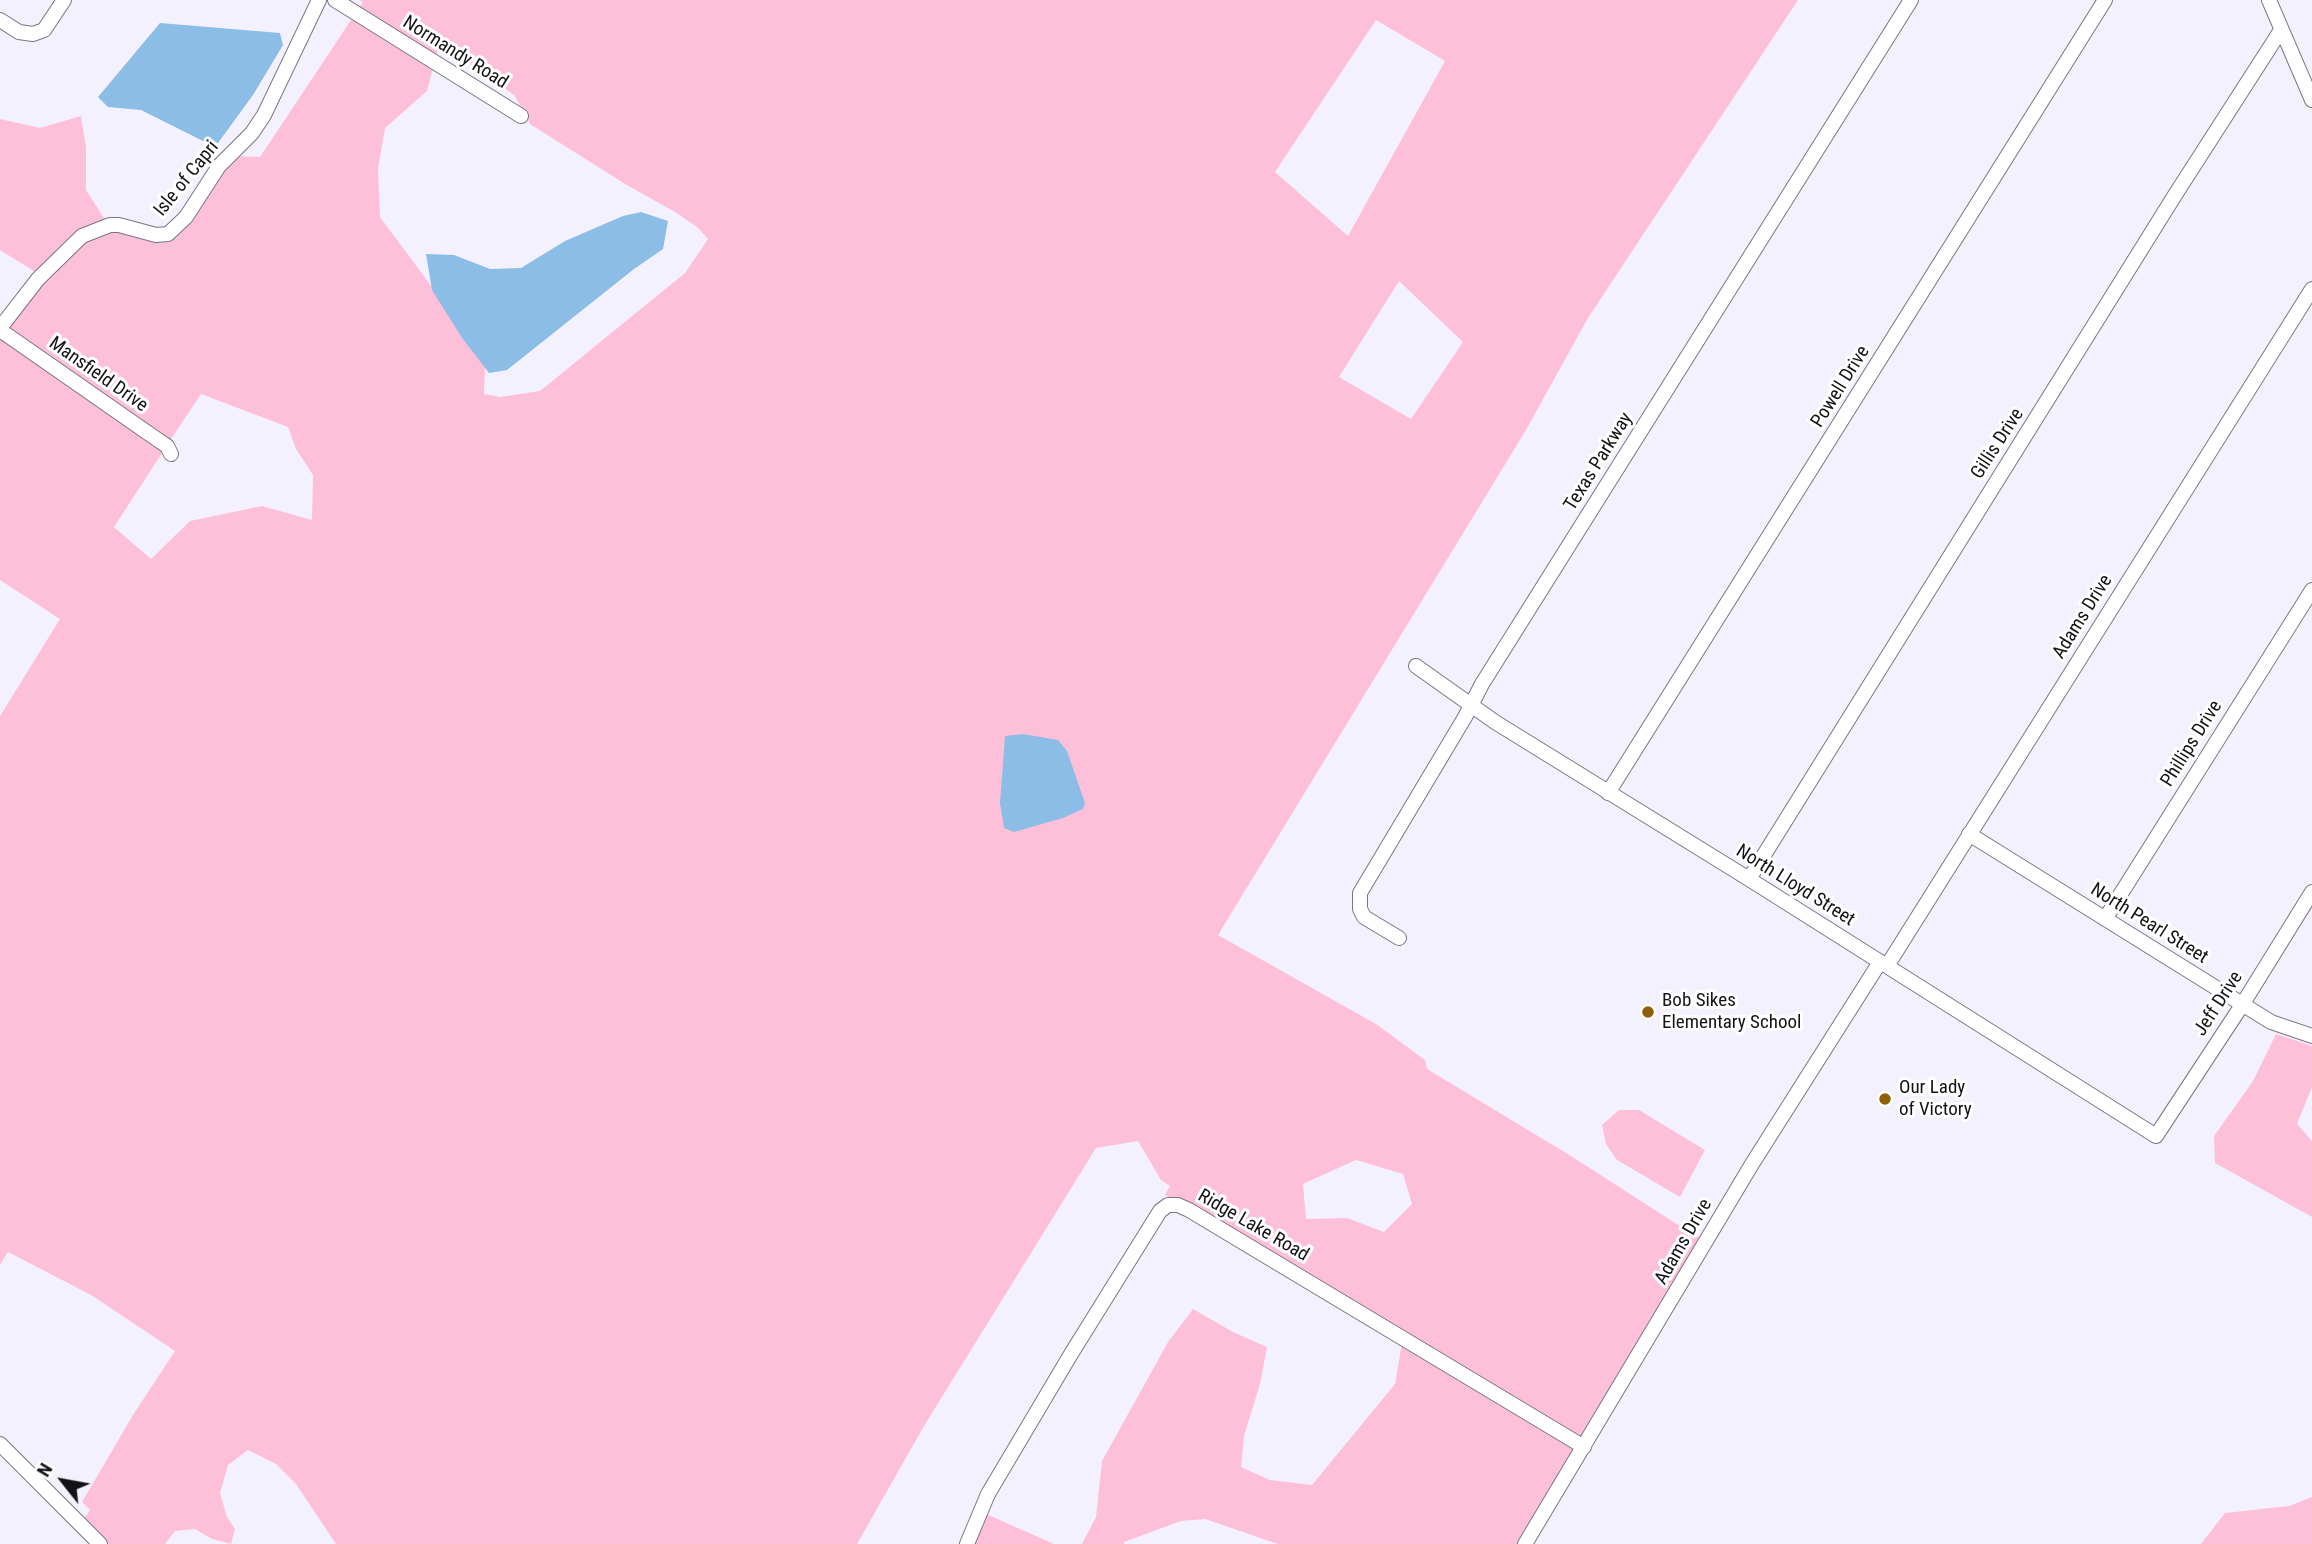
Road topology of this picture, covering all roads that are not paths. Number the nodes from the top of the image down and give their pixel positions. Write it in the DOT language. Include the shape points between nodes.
graph roads {
  1 [pos="64,0"];
  2 [pos="320,0"];
  3 [pos="335,0"];
  4 [pos="1911,0"];
  5 [pos="2105,0"];
  6 [pos="2269,0"];
  7 [pos="0,20"];
  8 [pos="2281,30"];
  9 [pos="2312,100"];
  10 [pos="521,116"];
  11 [pos="2312,289"];
  12 [pos="0,329"];
  13 [pos="171,454"];
  14 [pos="2312,590"];
  15 [pos="1416,666"];
  16 [pos="1471,705"];
  17 [pos="1608,793"];
  18 [pos="1969,834"];
  19 [pos="1749,879"];
  20 [pos="2312,892"];
  21 [pos="2105,919"];
  22 [pos="1399,938"];
  23 [pos="1883,964"];
  24 [pos="2242,1005"];
  25 [pos="2312,1036"];
  26 [pos="2156,1136"];
  27 [pos="0,1444"];
  28 [pos="1584,1447"];
  29 [pos="100,1544"];
  30 [pos="967,1544"];
  31 [pos="1525,1544"];
  1 -- 7 [label="street" via="42,31 33,34 19,32"];
  2 -- 12 [label="street, Isle of Capri" via="264,115 219,166 186,217 168,234 110,225 82,236 38,279"];
  3 -- 10 [label="street, Normandy Road"];
  4 -- 16 [label="street, Texas Parkway"];
  5 -- 17 [label="street, Powell Drive"];
  6 -- 8 [label="street"];
  8 -- 9 [label="street"];
  8 -- 19 [label="street, Gillis Drive"];
  11 -- 18 [label="street, Adams Drive"];
  12 -- 13 [label="street, Mansfield Drive" via="167,446"];
  14 -- 21 [label="street, Phillips Drive"];
  15 -- 16 [label="street, North Lloyd Street"];
  16 -- 17 [label="street, North Lloyd Street"];
  16 -- 22 [label="street, Texas Parkway" via="1360,893 1364,917"];
  17 -- 19 [label="street, North Lloyd Street"];
  18 -- 21 [label="street, North Pearl Street"];
  18 -- 23 [label="street, Adams Drive"];
  19 -- 23 [label="street, North Lloyd Street"];
  20 -- 24 [label="street, Jeff Drive"];
  21 -- 24 [label="street, North Pearl Street"];
  23 -- 26 [label="street, North Lloyd Street"];
  23 -- 28 [label="street, Adams Drive" via="1752,1164"];
  24 -- 25 [label="street, North Pearl Street" via="2281,1027"];
  24 -- 26 [label="street, Jeff Drive"];
  27 -- 29 [label="street"];
  28 -- 30 [label="street, Ridge Lake Road" via="1189,1210 1168,1205 1078,1342 988,1494"];
  28 -- 31 [label="street, Adams Drive"];
}
